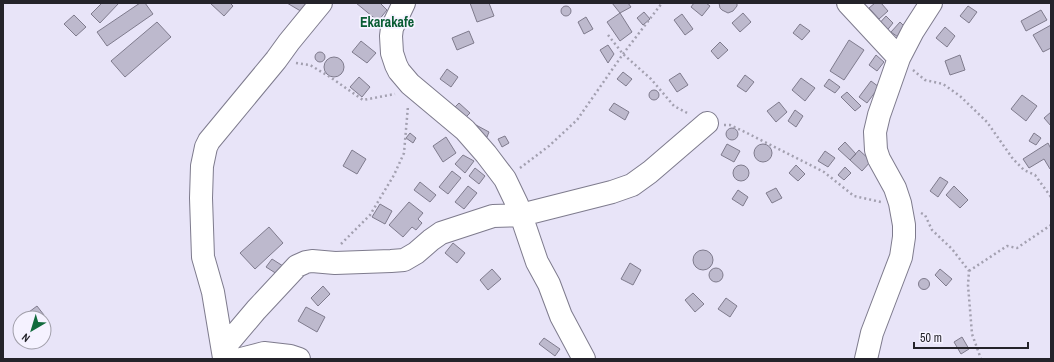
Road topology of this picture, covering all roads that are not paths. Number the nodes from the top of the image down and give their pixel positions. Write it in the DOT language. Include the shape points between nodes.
graph roads {
  1 [pos="321,3"];
  2 [pos="404,3"];
  3 [pos="848,3"];
  4 [pos="931,3"];
  5 [pos="899,58"];
  6 [pos="707,123"];
  7 [pos="522,215"];
  8 [pos="229,356"];
  9 [pos="299,359"];
  10 [pos="584,359"];
  11 [pos="866,359"];
  1 -- 8 [label="street" via="206,147 200,198 203,257"];
  2 -- 7 [label="street" via="392,28 391,36 392,53 399,71 410,84 465,130 486,154 505,179"];
  3 -- 5 [label="street"];
  4 -- 5 [label="street"];
  5 -- 11 [label="street" via="875,132 879,159 900,203 904,237 901,257 872,333"];
  6 -- 7 [label="street" via="632,185"];
  7 -- 8 [label="street" via="493,216 441,233 404,260 335,263 312,261 297,266 256,310"];
  7 -- 10 [label="street" via="537,262"];
  8 -- 9 [label="street" via="264,353"];
}
